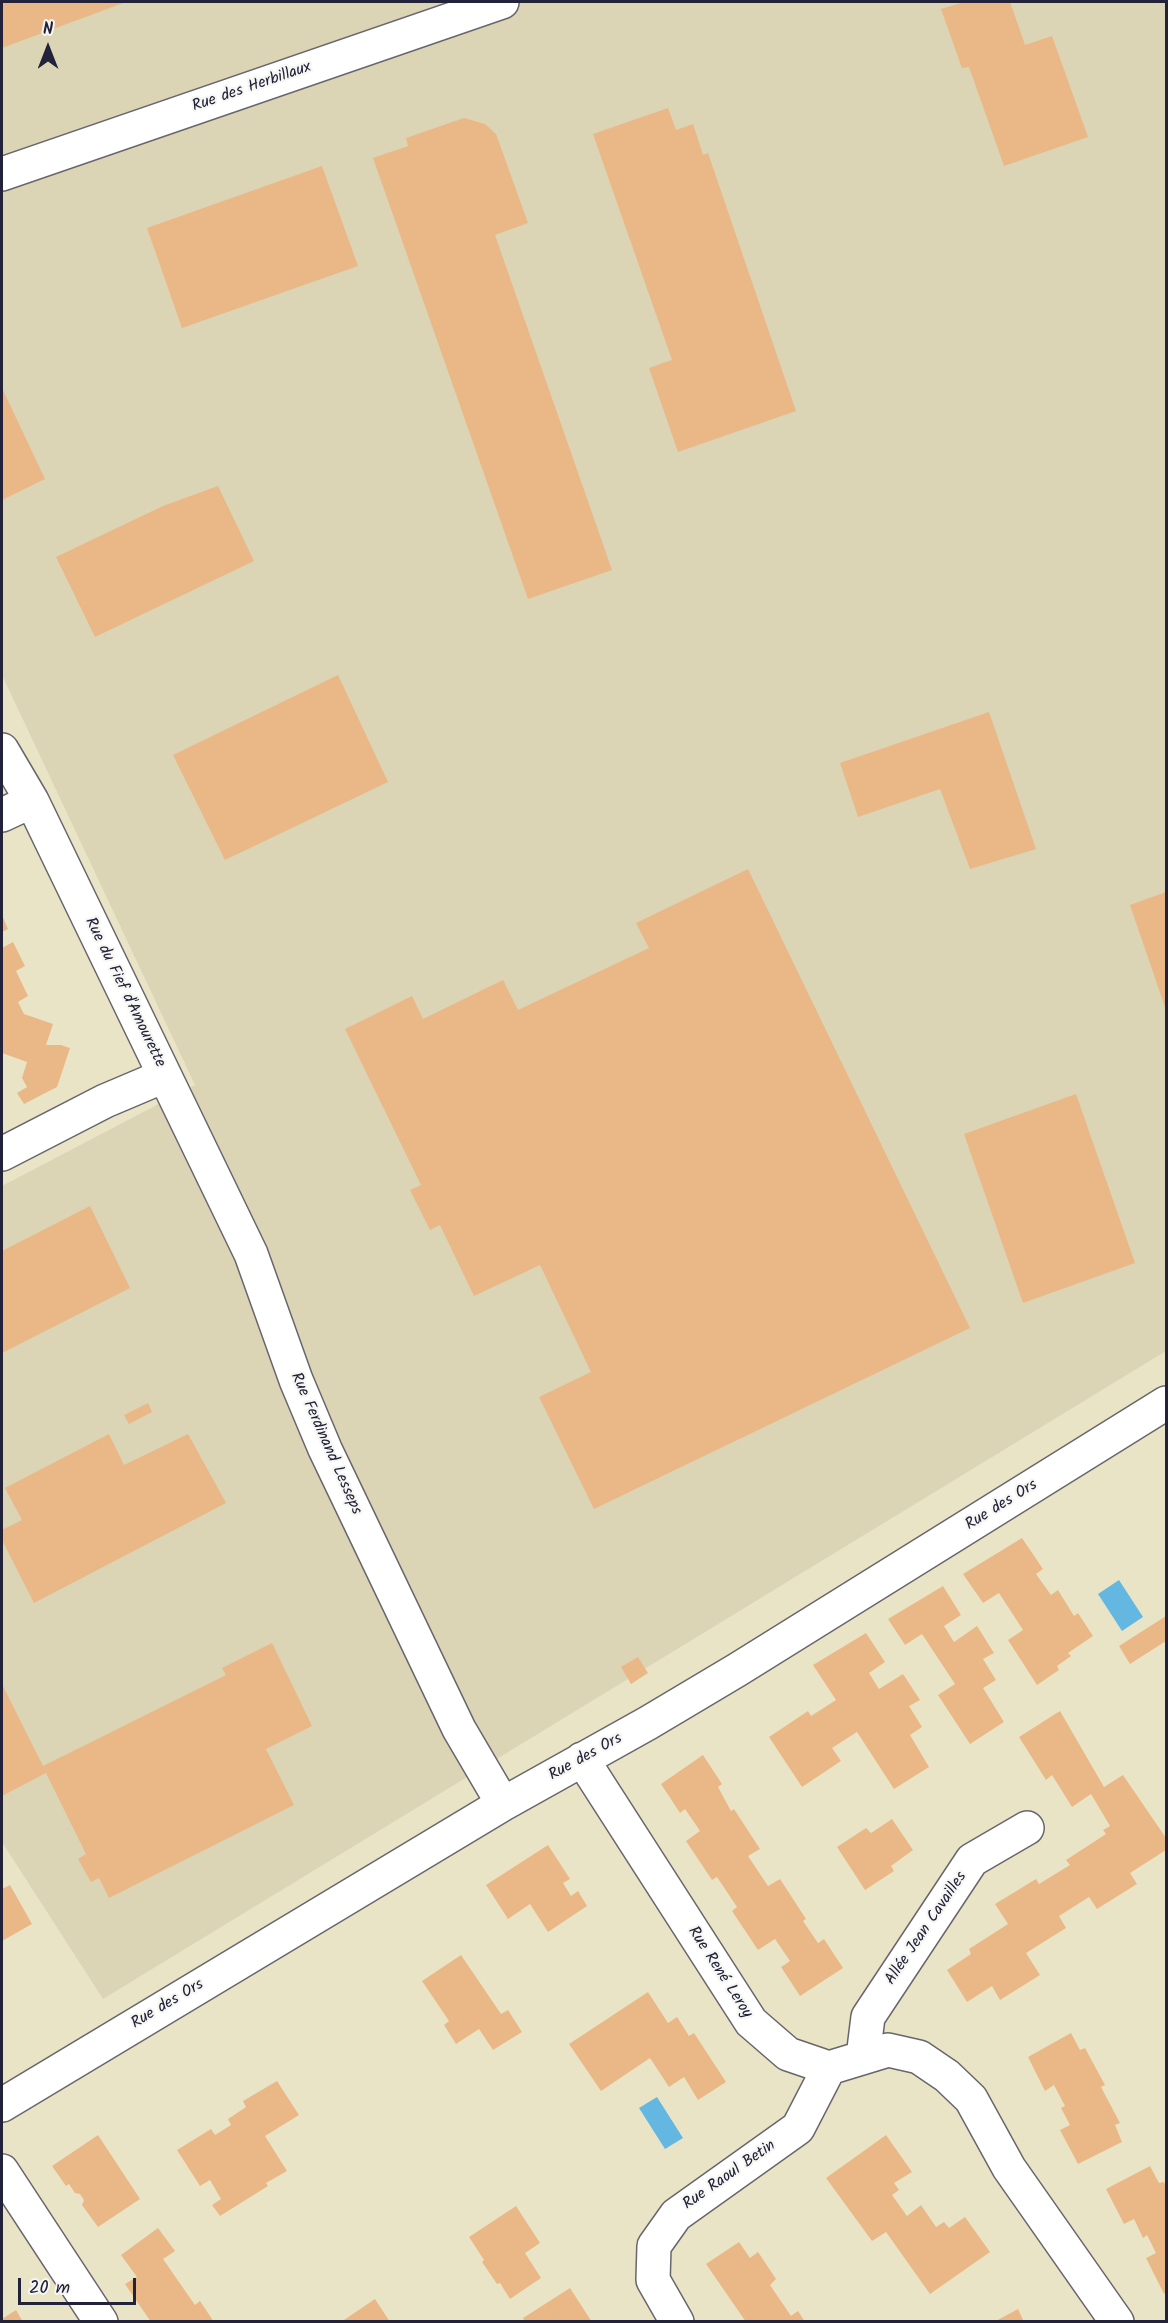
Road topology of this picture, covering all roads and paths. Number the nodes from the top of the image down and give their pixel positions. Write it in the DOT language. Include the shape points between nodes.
graph roads {
  1 [pos="502,2"];
  2 [pos="2,174"];
  3 [pos="2,750"];
  4 [pos="32,801"];
  5 [pos="2,815"];
  6 [pos="164,1076"];
  7 [pos="2,1154"];
  8 [pos="1167,1403"];
  9 [pos="582,1760"];
  10 [pos="502,1804"];
  11 [pos="1027,1828"];
  12 [pos="863,2057"];
  13 [pos="829,2068"];
  14 [pos="2,2106"];
  15 [pos="2,2171"];
  16 [pos="101,2322"];
  17 [pos="676,2322"];
  18 [pos="1117,2322"];
  1 -- 2 [label="street, Rue des Herbillaux"];
  3 -- 4 [label="street, Rue du Fief d'Amourette"];
  4 -- 5 [label="street"];
  4 -- 6 [label="street, Rue du Fief d'Amourette"];
  6 -- 7 [label="street, Rue du Fief d'Amourette" via="105,1101"];
  6 -- 10 [label="street, Rue Ferdinand Lesseps" via="251,1254 325,1449 459,1729"];
  8 -- 9 [label="street, Rue des Ors" via="737,1671"];
  9 -- 10 [label="street, Rue des Ors"];
  9 -- 13 [label="street, Rue René Leroy" via="751,2022 788,2054"];
  10 -- 14 [label="street, Rue des Ors"];
  11 -- 12 [label="street, Allée Jean Cavailles" via="972,1860 868,2017"];
  12 -- 13 [label="street"];
  12 -- 18 [label="street" via="888,2050 919,2057 971,2099 1009,2168"];
  13 -- 17 [label="street, Rue Raoul Betin" via="798,2128 676,2215 654,2246 653,2280"];
  15 -- 16 [label="street"];
}
